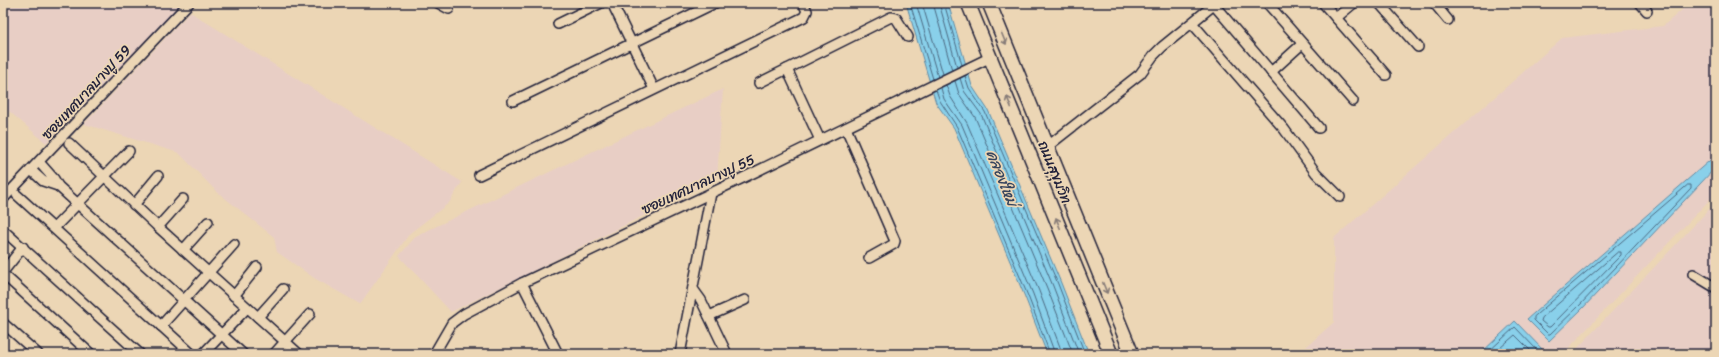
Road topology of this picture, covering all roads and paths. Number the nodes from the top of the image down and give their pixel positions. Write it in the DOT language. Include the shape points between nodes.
graph roads {
  1 [pos="189,3"];
  2 [pos="438,3"];
  3 [pos="601,3"];
  4 [pos="612,3"];
  5 [pos="715,3"];
  6 [pos="803,3"];
  7 [pos="968,3"];
  8 [pos="989,3"];
  9 [pos="1267,3"];
  10 [pos="1323,3"];
  11 [pos="1354,3"];
  12 [pos="1379,3"];
  13 [pos="1434,3"];
  14 [pos="1640,3"];
  15 [pos="1215,4"];
  16 [pos="449,9"];
  17 [pos="1647,11"];
  18 [pos="1336,18"];
  19 [pos="1448,20"];
  20 [pos="558,24"];
  21 [pos="1192,24"];
  22 [pos="908,37"];
  23 [pos="632,43"];
  24 [pos="1302,44"];
  25 [pos="1418,47"];
  26 [pos="991,57"];
  27 [pos="787,69"];
  28 [pos="1271,72"];
  29 [pos="1386,75"];
  30 [pos="759,83"];
  31 [pos="654,89"];
  32 [pos="513,101"];
  33 [pos="1353,101"];
  34 [pos="846,128"];
  35 [pos="1319,128"];
  36 [pos="820,140"];
  37 [pos="69,143"];
  38 [pos="1048,146"];
  39 [pos="129,151"];
  40 [pos="39,162"];
  41 [pos="31,170"];
  42 [pos="479,175"];
  43 [pos="158,176"];
  44 [pos="105,177"];
  45 [pos="58,186"];
  46 [pos="711,193"];
  47 [pos="17,195"];
  48 [pos="1340,197"];
  49 [pos="3,199"];
  50 [pos="183,199"];
  51 [pos="78,204"];
  52 [pos="134,205"];
  53 [pos="208,222"];
  54 [pos="158,227"];
  55 [pos="54,228"];
  56 [pos="3,230"];
  57 [pos="234,244"];
  58 [pos="23,247"];
  59 [pos="183,250"];
  60 [pos="1090,252"];
  61 [pos="869,258"];
  62 [pos="1072,259"];
  63 [pos="256,267"];
  64 [pos="3,273"];
  65 [pos="209,273"];
  66 [pos="1693,274"];
  67 [pos="522,283"];
  68 [pos="1716,288"];
  69 [pos="283,289"];
  70 [pos="693,289"];
  71 [pos="234,296"];
  72 [pos="184,300"];
  73 [pos="745,300"];
  74 [pos="247,308"];
  75 [pos="310,314"];
  76 [pos="709,316"];
  77 [pos="258,317"];
  78 [pos="6,326"];
  79 [pos="161,326"];
  80 [pos="222,334"];
  81 [pos="3,336"];
  82 [pos="284,342"];
  83 [pos="35,353"];
  84 [pos="91,354"];
  85 [pos="140,354"];
  86 [pos="192,354"];
  87 [pos="203,354"];
  88 [pos="243,354"];
  89 [pos="274,354"];
  90 [pos="298,354"];
  91 [pos="434,354"];
  92 [pos="558,354"];
  93 [pos="680,354"];
  94 [pos="727,354"];
  95 [pos="1111,354"];
  96 [pos="1132,354"];
  1 -- 40 [label="street, ซอยเทศบาลบางปู 59"];
  2 -- 16 [label="street"];
  3 -- 20 [label="street"];
  4 -- 23 [label="street"];
  5 -- 23 [label="street"];
  6 -- 31 [label="street" via="806,11 804,17"];
  7 -- 26 [label="highway, ถนนสุขุมวิท"];
  8 -- 38 [label="highway, ถนนสุขุมวิท, one-way"];
  9 -- 24 [label="street"];
  10 -- 18 [label="street"];
  11 -- 18 [label="street"];
  12 -- 25 [label="street"];
  13 -- 19 [label="street"];
  14 -- 17 [label="street"];
  15 -- 21 [label="street"];
  15 -- 28 [label="street"];
  18 -- 29 [label="street"];
  21 -- 38 [label="street" via="1153,56 1140,74"];
  21 -- 48 [label="street" via="1284,130 1316,173"];
  22 -- 27 [label="street" via="896,18 891,17"];
  23 -- 31 [label="street"];
  23 -- 32 [label="street"];
  24 -- 28 [label="street"];
  24 -- 33 [label="street"];
  26 -- 34 [label="street, ซอยเทศบาลบางปู 55"];
  62 -- 26 [label="highway, ถนนสุขุมวิท, one-way"];
  27 -- 30 [label="street"];
  27 -- 36 [label="street"];
  28 -- 35 [label="street"];
  31 -- 42 [label="street"];
  34 -- 36 [label="street, ซอยเทศบาลบางปู 55"];
  34 -- 61 [label="street" via="895,241"];
  36 -- 46 [label="street, ซอยเทศบาลบางปู 55"];
  37 -- 44 [label="street"];
  38 -- 60 [label="highway, ถนนสุขุมวิท"];
  39 -- 44 [label="street"];
  40 -- 41 [label="street, ซอยเทศบาลบางปู 59"];
  40 -- 45 [label="street"];
  41 -- 45 [label="street" via="43,181"];
  41 -- 49 [label="street, ซอยเทศบาลบางปู 59"];
  43 -- 52 [label="street"];
  44 -- 51 [label="street"];
  44 -- 52 [label="street"];
  45 -- 51 [label="street"];
  46 -- 67 [label="street, ซอยเทศบาลบางปู 55"];
  46 -- 70 [label="street"];
  47 -- 55 [label="street"];
  50 -- 54 [label="street"];
  51 -- 55 [label="street"];
  51 -- 72 [label="street"];
  52 -- 54 [label="street"];
  53 -- 59 [label="street"];
  54 -- 59 [label="street"];
  55 -- 79 [label="street"];
  56 -- 58 [label="street"];
  57 -- 65 [label="street"];
  58 -- 64 [label="street"];
  58 -- 85 [label="street"];
  59 -- 65 [label="street"];
  60 -- 62 [label="highway"];
  60 -- 96 [label="highway, ถนนสุขุมวิท, one-way"];
  62 -- 95 [label="highway, ถนนสุขุมวิท"];
  63 -- 71 [label="street"];
  64 -- 84 [label="street"];
  65 -- 71 [label="street"];
  65 -- 72 [label="street"];
  66 -- 68 [label="street"];
  67 -- 91 [label="street, ซอยเทศบาลบางปู 55" via="457,318 447,329"];
  67 -- 92 [label="street"];
  69 -- 77 [label="street"];
  70 -- 76 [label="street" via="702,300"];
  70 -- 93 [label="street"];
  71 -- 74 [label="street"];
  72 -- 79 [label="street"];
  72 -- 80 [label="street"];
  73 -- 76 [label="street"];
  74 -- 77 [label="street"];
  74 -- 80 [label="street"];
  75 -- 82 [label="street"];
  76 -- 94 [label="street"];
  77 -- 82 [label="street"];
  78 -- 81 [label="street"];
  78 -- 83 [label="street"];
  79 -- 86 [label="street"];
  80 -- 87 [label="street"];
  80 -- 88 [label="street"];
  82 -- 89 [label="street"];
  82 -- 90 [label="street"];
}
